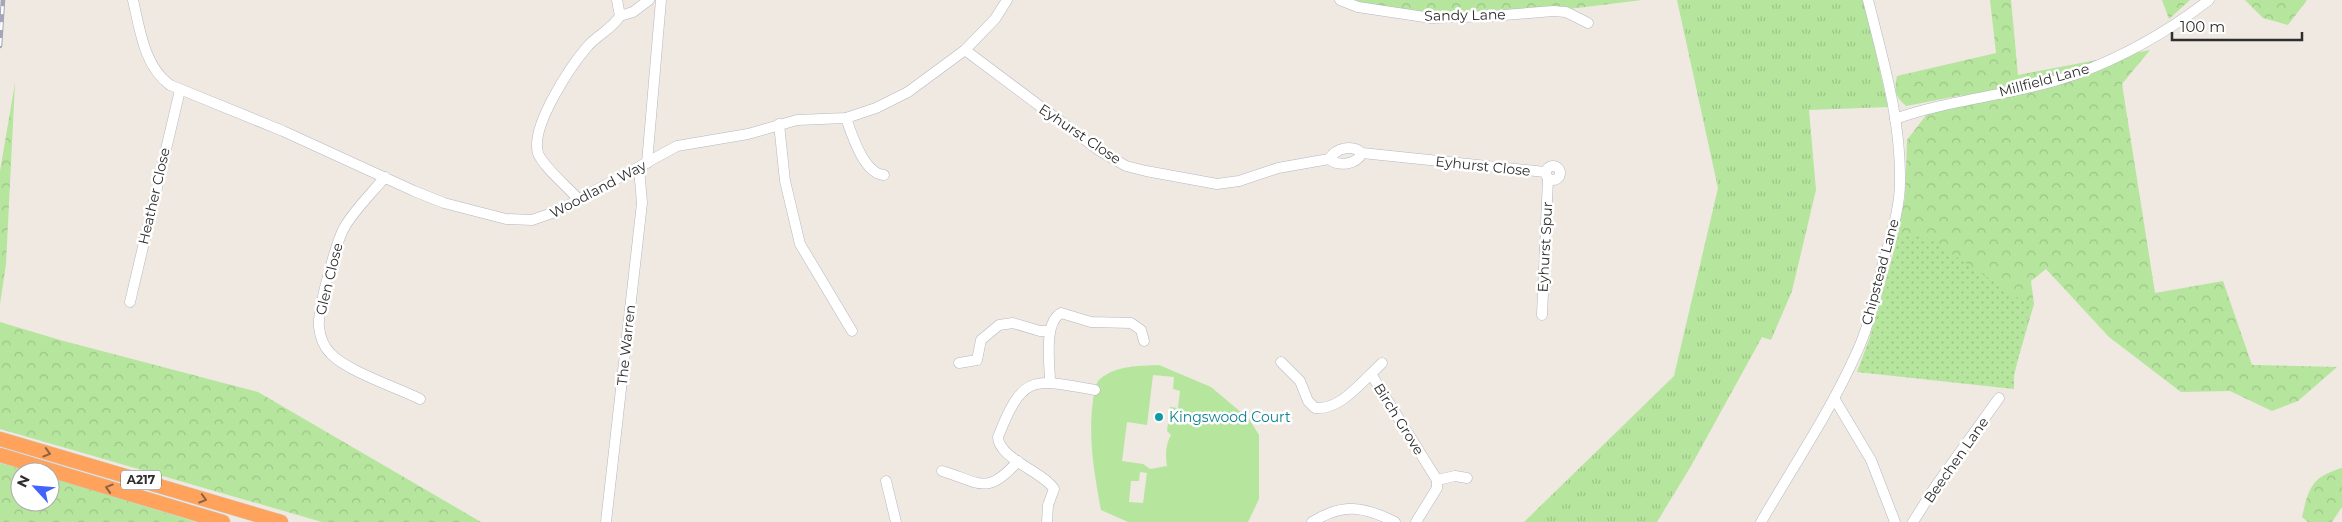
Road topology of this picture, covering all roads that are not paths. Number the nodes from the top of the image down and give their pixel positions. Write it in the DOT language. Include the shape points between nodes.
graph roads {
  1 [pos="133,0"];
  2 [pos="617,0"];
  3 [pos="649,0"];
  4 [pos="661,0"];
  5 [pos="1007,0"];
  6 [pos="1340,0"];
  7 [pos="1868,0"];
  8 [pos="2209,0"];
  9 [pos="620,16"];
  10 [pos="1588,23"];
  11 [pos="965,50"];
  12 [pos="180,90"];
  13 [pos="846,118"];
  14 [pos="1895,119"];
  15 [pos="779,124"];
  16 [pos="1362,153"];
  17 [pos="1329,159"];
  18 [pos="643,166"];
  19 [pos="884,175"];
  20 [pos="1547,176"];
  21 [pos="385,177"];
  22 [pos="578,199"];
  23 [pos="130,302"];
  24 [pos="1542,315"];
  25 [pos="852,331"];
  26 [pos="1049,331"];
  27 [pos="1144,341"];
  28 [pos="1281,362"];
  29 [pos="959,363"];
  30 [pos="1382,363"];
  31 [pos="1371,374"];
  32 [pos="1050,382"];
  33 [pos="1095,390"];
  34 [pos="420,398"];
  35 [pos="1834,398"];
  36 [pos="1998,398"];
  37 [pos="0,439"];
  38 [pos="0,455"];
  39 [pos="1018,461"];
  40 [pos="942,471"];
  41 [pos="1467,478"];
  42 [pos="1437,480"];
  43 [pos="886,481"];
  44 [pos="223,522"];
  45 [pos="281,522"];
  46 [pos="606,522"];
  47 [pos="896,522"];
  48 [pos="1047,522"];
  49 [pos="1312,522"];
  50 [pos="1395,522"];
  51 [pos="1416,522"];
  52 [pos="1761,522"];
  53 [pos="1895,522"];
  54 [pos="1913,522"];
  1 -- 12 [label="street, Woodland Way" via="154,70 160,78"];
  2 -- 9 [label="street"];
  3 -- 9 [label="street" via="633,12"];
  4 -- 18 [label="street, The Warren"];
  5 -- 11 [label="street, Woodland Way" via="996,19"];
  6 -- 10 [label="street, Sandy Lane" via="1358,7 1431,18 1553,11 1566,12"];
  7 -- 14 [label="street, Chipstead Lane" via="1890,85"];
  8 -- 14 [label="street, Millfield Lane" via="2146,41 2075,74 1922,109"];
  9 -- 22 [label="street" via="610,30 587,46 553,97 540,126 538,153"];
  11 -- 13 [label="street, Woodland Way" via="908,92"];
  11 -- 17 [label="street, Eyhurst Close" via="1100,151 1139,170 1222,183"];
  12 -- 21 [label="street, Woodland Way"];
  12 -- 23 [label="street, Heather Close"];
  13 -- 15 [label="street, Woodland Way" via="804,118"];
  13 -- 19 [label="street" via="867,164 877,174"];
  14 -- 35 [label="street, Chipstead Lane" via="1900,183 1898,205 1867,326"];
  15 -- 18 [label="street, Woodland Way" via="748,134 677,146"];
  15 -- 25 [label="street" via="785,180 800,244"];
  16 -- 17 [label="street, Eyhurst Close" via="1348,148 1334,153"];
  16 -- 17 [label="street, Eyhurst Close" via="1351,163 1340,164"];
  16 -- 20 [label="street, Eyhurst Close"];
  18 -- 22 [label="street, Woodland Way"];
  18 -- 46 [label="street, The Warren" via="642,203"];
  20 -- 24 [label="street, Eyhurst Spur"];
  21 -- 22 [label="street, Woodland Way" via="444,203 518,221 546,217"];
  21 -- 34 [label="street, Glen Close" via="345,226 318,326 322,342 344,364"];
  26 -- 27 [label="street" via="1058,315 1065,313 1091,322 1131,323 1141,330"];
  26 -- 29 [label="street" via="1013,323 999,325 981,340 977,360"];
  26 -- 32 [label="street"];
  28 -- 31 [label="street, Birch Grove" via="1300,381 1308,401 1316,408 1325,408 1346,397"];
  30 -- 31 [label="street"];
  31 -- 42 [label="street, Birch Grove"];
  32 -- 33 [label="street"];
  32 -- 39 [label="street" via="1035,384 1020,394 1000,433 1000,445"];
  35 -- 52 [label="street, Chipstead Lane"];
  35 -- 53 [label="street" via="1871,460"];
  36 -- 54 [label="street, Beechen Lane"];
  37 -- 45 [label="highway, A217, one-way"];
  44 -- 38 [label="highway, A217, one-way"];
  39 -- 40 [label="street" via="1002,478 990,484"];
  39 -- 48 [label="street" via="1054,489 1048,505"];
  41 -- 42 [label="street" via="1455,476"];
  42 -- 51 [label="street" via="1437,488"];
  43 -- 47 [label="street"];
  49 -- 50 [label="street" via="1327,513 1347,508 1374,511"];
}
